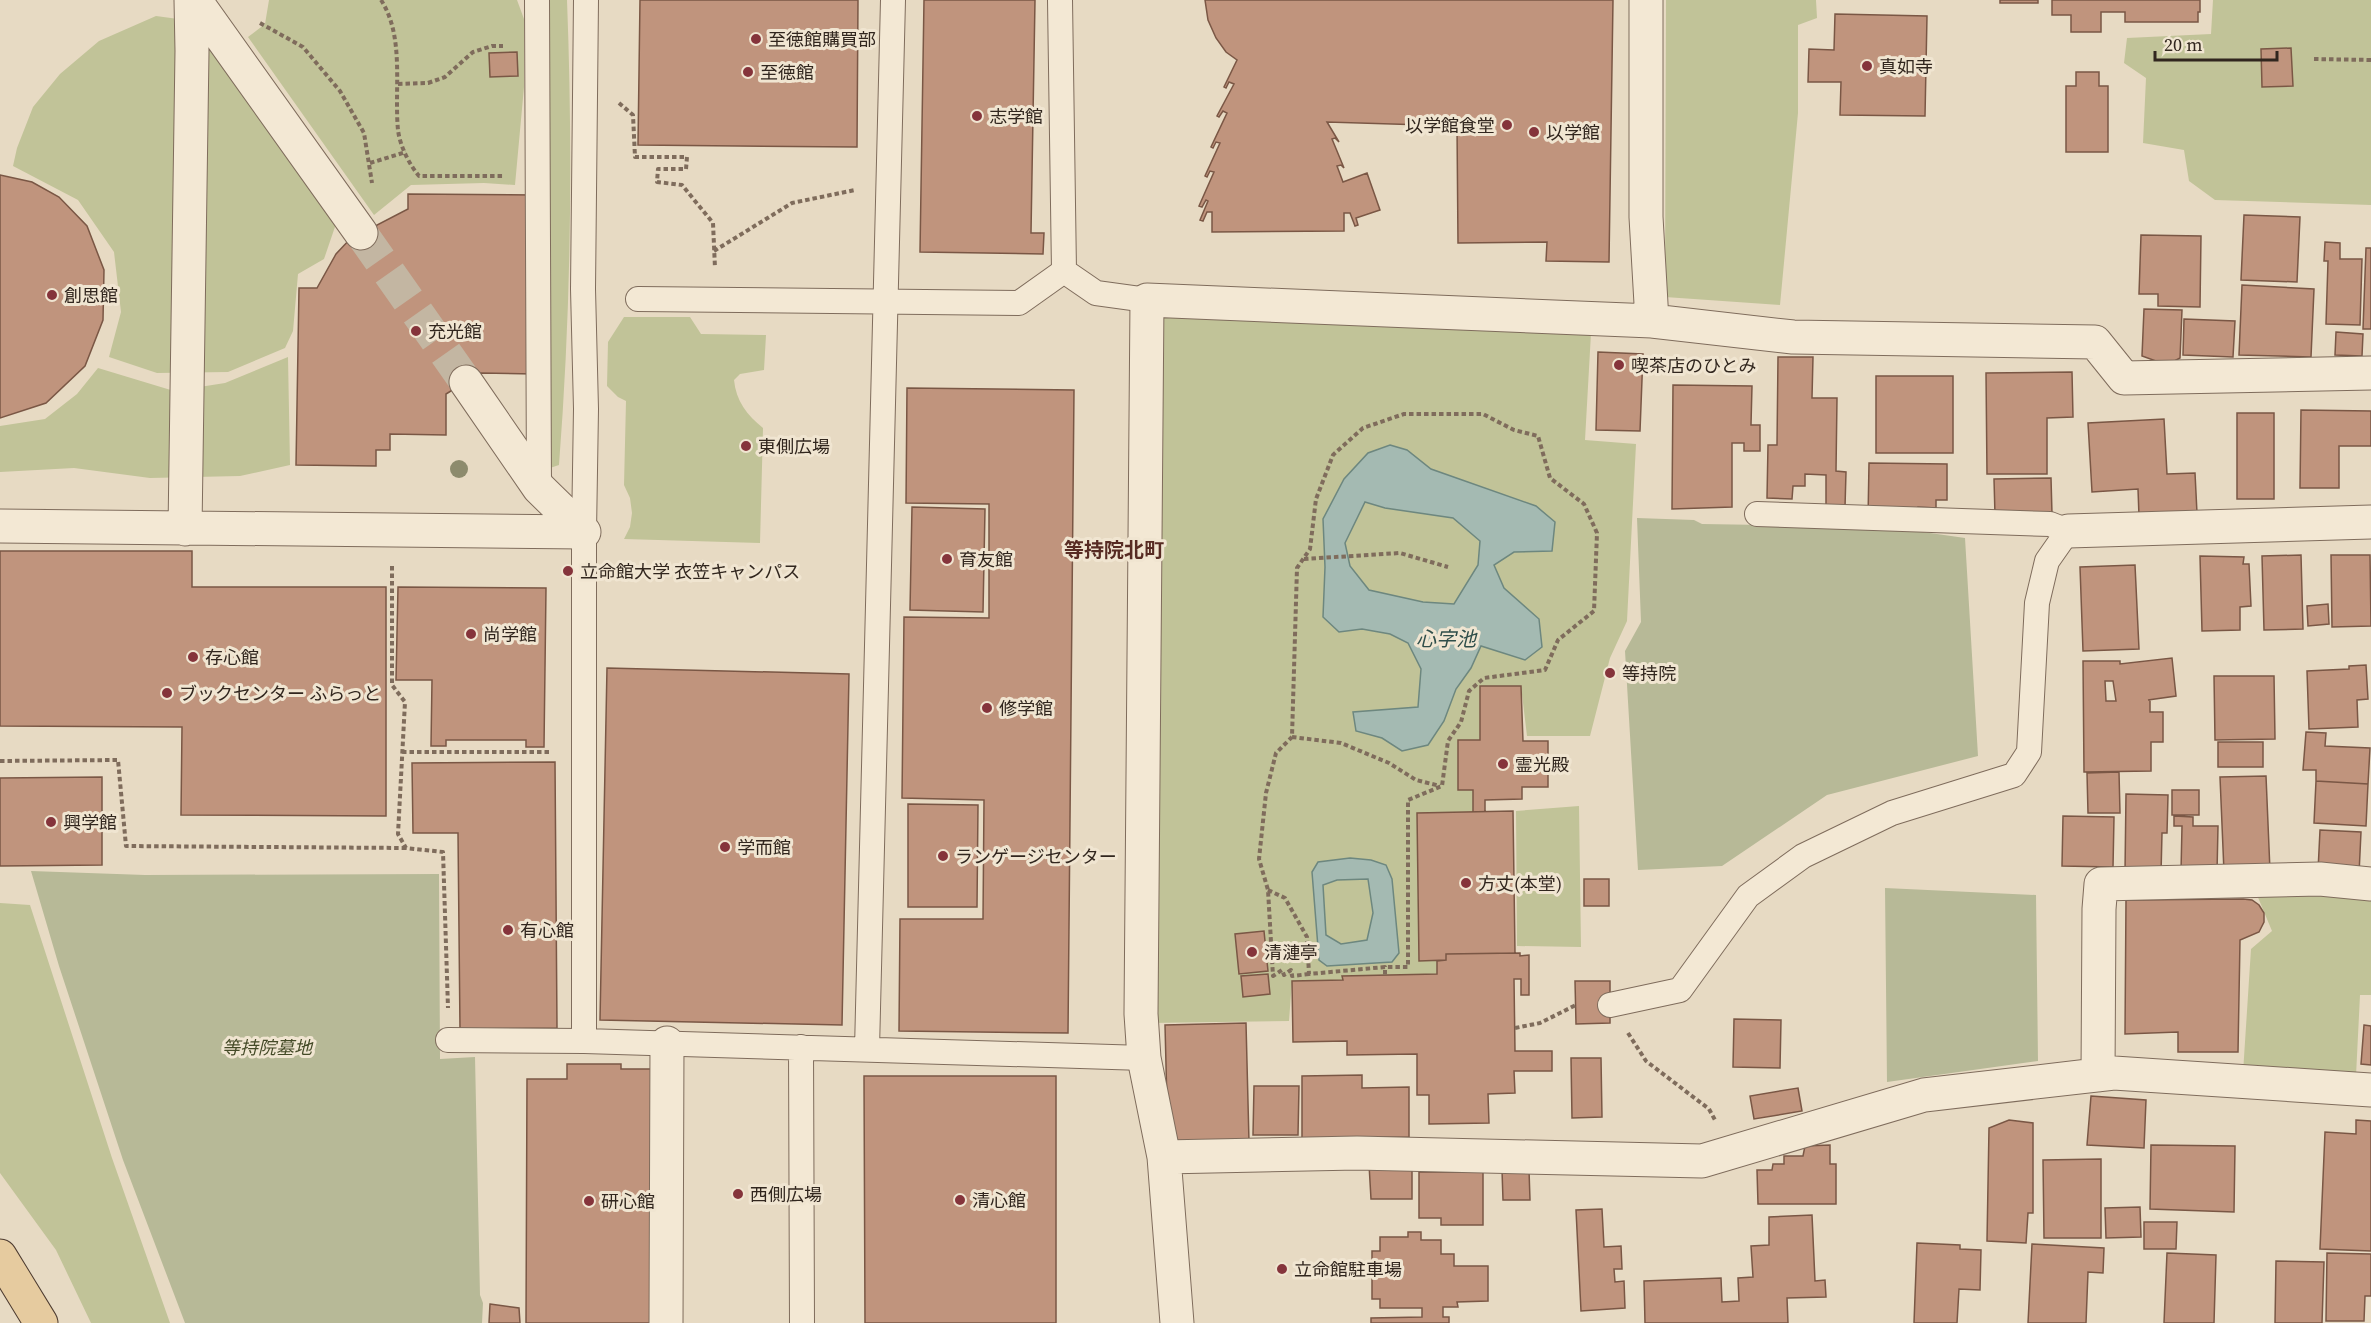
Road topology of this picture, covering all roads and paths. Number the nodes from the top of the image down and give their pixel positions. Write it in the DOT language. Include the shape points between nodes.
graph roads {
  1 [pos="381,0"];
  2 [pos="537,0"];
  3 [pos="586,0"];
  4 [pos="893,0"];
  5 [pos="1060,0"];
  6 [pos="1646,0"];
  7 [pos="196,3"];
  8 [pos="538,46"];
  9 [pos="2314,59"];
  10 [pos="2371,60"];
  11 [pos="398,84"];
  12 [pos="585,94"];
  13 [pos="406,152"];
  14 [pos="370,164"];
  15 [pos="889,169"];
  16 [pos="538,176"];
  17 [pos="359,231"];
  18 [pos="714,251"];
  19 [pos="1064,271"];
  20 [pos="638,298"];
  21 [pos="716,299"];
  22 [pos="1148,300"];
  23 [pos="885,301"];
  24 [pos="1652,321"];
  25 [pos="2371,373"];
  26 [pos="466,382"];
  27 [pos="539,488"];
  28 [pos="1756,514"];
  29 [pos="2371,522"];
  30 [pos="0,526"];
  31 [pos="185,529"];
  32 [pos="393,529"];
  33 [pos="2068,531"];
  34 [pos="584,532"];
  35 [pos="1303,559"];
  36 [pos="1448,567"];
  37 [pos="1292,737"];
  38 [pos="402,752"];
  39 [pos="584,752"];
  40 [pos="0,761"];
  41 [pos="1442,786"];
  42 [pos="406,848"];
  43 [pos="2371,884"];
  44 [pos="1268,890"];
  45 [pos="1385,967"];
  46 [pos="1309,974"];
  47 [pos="1385,975"];
  48 [pos="1576,1005"];
  49 [pos="1610,1005"];
  50 [pos="1515,1028"];
  51 [pos="448,1040"];
  52 [pos="584,1041"];
  53 [pos="668,1043"];
  54 [pos="801,1047"];
  55 [pos="867,1049"];
  56 [pos="1144,1058"];
  57 [pos="2098,1075"];
  58 [pos="2371,1090"];
  59 [pos="1734,1151"];
  60 [pos="1164,1156"];
  61 [pos="0,1256"];
  62 [pos="41,1323"];
  63 [pos="666,1323"];
  64 [pos="802,1323"];
  65 [pos="1177,1323"];
  1 -- 11 [label="path" via="394,37"];
  2 -- 8 [label="lane"];
  3 -- 12 [label="lane"];
  4 -- 15 [label="lane"];
  5 -- 19 [label="lane"];
  6 -- 24 [label="street" via="1646,217"];
  7 -- 14 [label="path" via="252,19 303,47 340,91 364,133"];
  7 -- 17 [label="street"];
  7 -- 31 [label="street"];
  8 -- 11 [label="path" via="492,46 473,52 445,77 428,83"];
  8 -- 16 [label="lane"];
  9 -- 10 [label="path"];
  11 -- 13 [label="path" via="398,131"];
  12 -- 18 [label="path" via="609,94 633,114 635,157 687,157 686,169 658,169 657,182 682,184 713,223"];
  12 -- 34 [label="lane"];
  13 -- 14 [label="path"];
  13 -- 16 [label="path" via="409,164 419,176"];
  14 -- 17 [label="path" via="370,208"];
  15 -- 18 [label="path" via="859,189 792,203"];
  15 -- 23 [label="lane"];
  16 -- 27 [label="lane"];
  18 -- 21 [label="path"];
  19 -- 22 [label="lane" via="1096,293"];
  19 -- 23 [label="lane" via="1019,303"];
  20 -- 21 [label="lane"];
  21 -- 23 [label="lane"];
  22 -- 24 [label="street"];
  22 -- 56 [label="street" via="1141,1014"];
  23 -- 55 [label="lane"];
  24 -- 25 [label="street" via="1793,338 2095,342 2124,378"];
  26 -- 27 [label="street"];
  27 -- 34 [label="street"];
  28 -- 33 [label="lane" via="2050,524"];
  29 -- 33 [label="street"];
  30 -- 31 [label="street"];
  31 -- 32 [label="street"];
  32 -- 34 [label="street"];
  32 -- 38 [label="path" via="392,685 405,702"];
  33 -- 49 [label="lane" via="2047,561 2037,603 2029,752 2014,775 1892,813 1803,856 1748,896 1680,990"];
  34 -- 39 [label="lane"];
  35 -- 36 [label="path" via="1400,553"];
  35 -- 37 [label="path" via="1297,568"];
  35 -- 41 [label="path" via="1310,549 1317,499 1333,455 1363,428 1404,414 1483,414 1514,430 1538,436 1550,478 1584,504 1597,533 1594,610 1558,640 1545,670 1484,678 1469,691 1461,722 1448,741"];
  37 -- 41 [label="path" via="1341,743 1389,763 1416,780"];
  37 -- 44 [label="path" via="1276,753 1266,793 1259,858"];
  38 -- 39 [label="path"];
  38 -- 42 [label="path" via="398,834"];
  39 -- 52 [label="lane"];
  40 -- 42 [label="path" via="118,760 126,846"];
  41 -- 45 [label="path" via="1408,800 1408,967"];
  42 -- 51 [label="path" via="443,852"];
  43 -- 57 [label="street" via="2320,879 2101,884"];
  44 -- 46 [label="path" via="1285,898 1307,937"];
  44 -- 46 [label="path" via="1273,976 1282,970 1284,975 1292,970 1292,976"];
  45 -- 46 [label="path"];
  45 -- 47 [label="path"];
  48 -- 50 [label="path" via="1540,1023"];
  49 -- 59 [label="path" via="1646,1061 1709,1109"];
  51 -- 52 [label="lane"];
  52 -- 53 [label="lane"];
  53 -- 54 [label="lane"];
  53 -- 63 [label="street"];
  54 -- 55 [label="lane"];
  54 -- 64 [label="lane"];
  55 -- 56 [label="lane"];
  56 -- 60 [label="street"];
  57 -- 58 [label="street"];
  57 -- 59 [label="street" via="1924,1095"];
  59 -- 60 [label="street" via="1702,1161 1357,1153"];
  60 -- 65 [label="street"];
  61 -- 62 [label="main road"];
}
